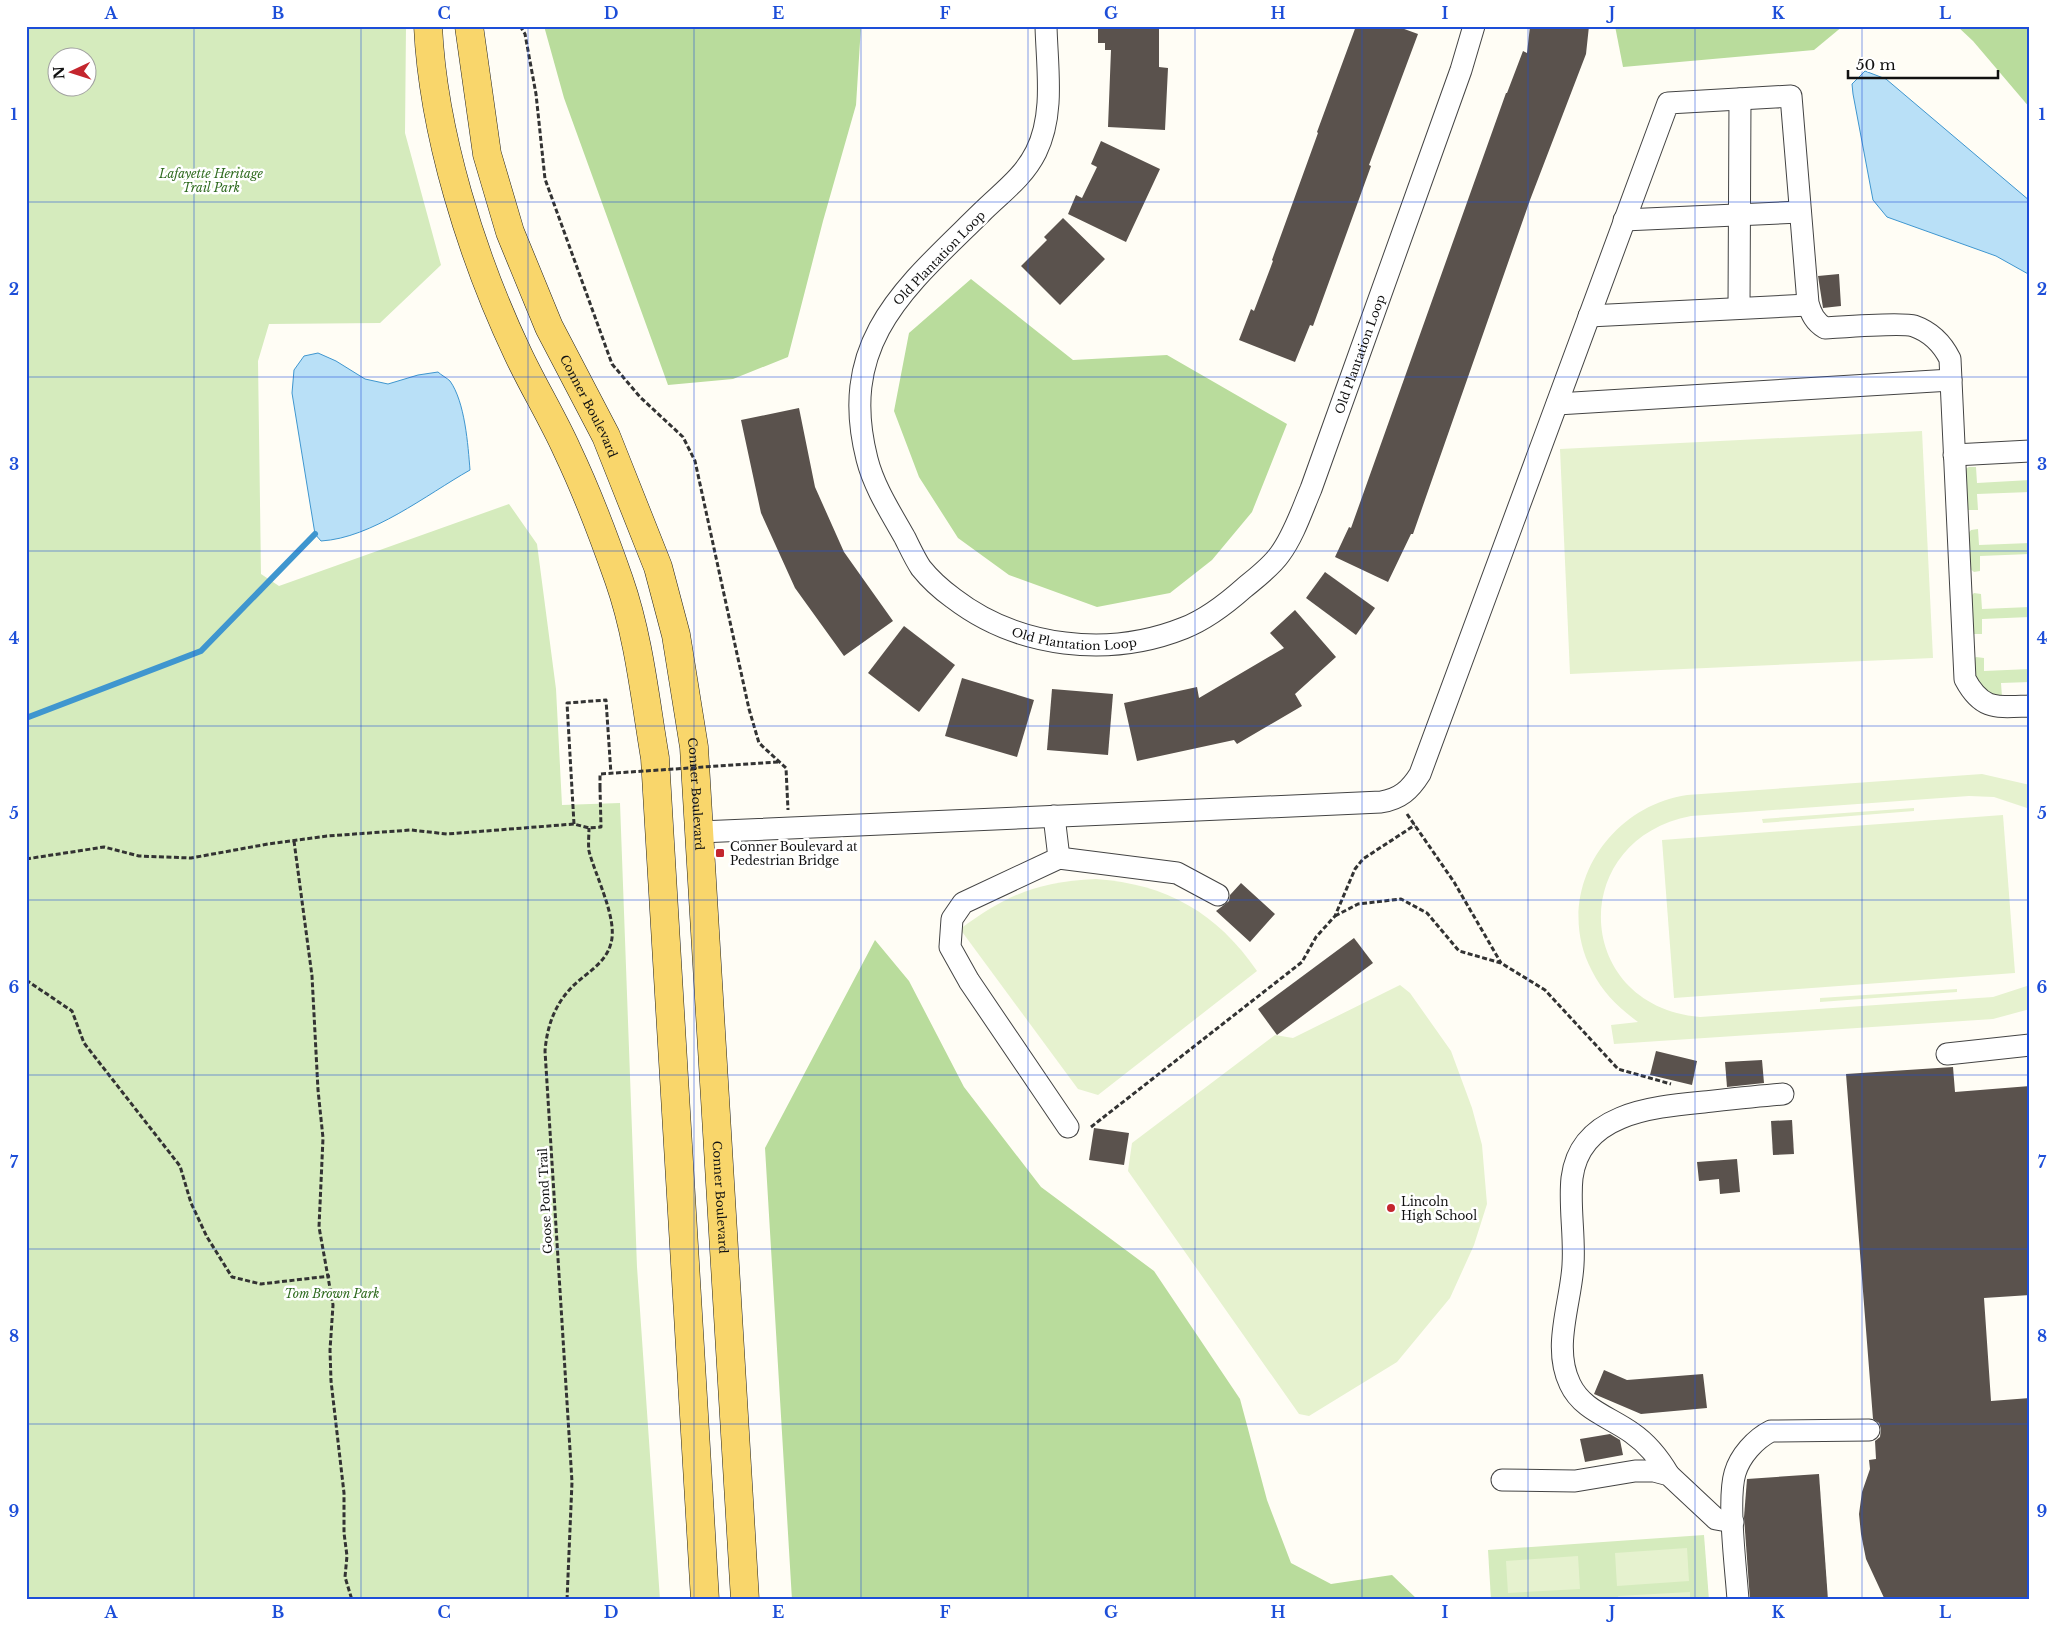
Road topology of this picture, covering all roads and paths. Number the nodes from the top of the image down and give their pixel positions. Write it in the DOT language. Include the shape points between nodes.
graph roads {
  1 [pos="428,26"];
  2 [pos="469,26"];
  3 [pos="520,26"];
  4 [pos="1046,26"];
  5 [pos="1474,26"];
  6 [pos="1740,99"];
  7 [pos="1800,212"];
  8 [pos="1739,215"];
  9 [pos="1624,220"];
  10 [pos="1808,305"];
  11 [pos="1739,308"];
  12 [pos="1589,316"];
  13 [pos="1951,380"];
  14 [pos="1557,404"];
  15 [pos="2030,451"];
  16 [pos="1954,454"];
  17 [pos="2030,706"];
  18 [pos="778,762"];
  19 [pos="611,774"];
  20 [pos="1407,814"];
  21 [pos="1054,816"];
  22 [pos="574,824"];
  23 [pos="1414,825"];
  24 [pos="589,828"];
  25 [pos="790,828"];
  26 [pos="700,832"];
  27 [pos="660,836"];
  28 [pos="294,841"];
  29 [pos="1059,858"];
  30 [pos="26,859"];
  31 [pos="1218,895"];
  32 [pos="1335,916"];
  33 [pos="1501,964"];
  34 [pos="26,980"];
  35 [pos="2030,1045"];
  36 [pos="1947,1054"];
  37 [pos="1680,1086"];
  38 [pos="1784,1094"];
  39 [pos="1068,1127"];
  40 [pos="1091,1127"];
  41 [pos="330,1276"];
  42 [pos="1869,1430"];
  43 [pos="1669,1475"];
  44 [pos="1502,1480"];
  45 [pos="1733,1522"];
  46 [pos="352,1600"];
  47 [pos="567,1600"];
  48 [pos="706,1600"];
  49 [pos="745,1600"];
  50 [pos="1738,1600"];
  1 -- 27 [label="main road" via="429,52 446,146 478,257 517,352 568,451 620,581 640,662 654,758"];
  2 -- 26 [label="main road, Conner Boulevard" via="487,154 510,232 549,327 606,436 658,567 676,635 687,698"];
  3 -- 18 [label="path" via="525,34 536,94 545,179 612,364 640,398 683,437 695,461 754,726 759,743"];
  4 -- 5 [label="street, Old Plantation Loop" via="1046,127 1036,152 1021,176 898,297 870,347 861,379 861,416 867,458 878,487 921,568 952,598 990,622 1037,639 1084,646 1154,638 1187,627 1221,608 1280,554 1311,489"];
  6 -- 7 [label="street" via="1791,96"];
  6 -- 8 [label="street"];
  6 -- 9 [label="street" via="1668,103"];
  7 -- 8 [label="street"];
  7 -- 10 [label="street"];
  8 -- 9 [label="street"];
  8 -- 11 [label="street"];
  9 -- 12 [label="street"];
  10 -- 11 [label="street"];
  10 -- 13 [label="street" via="1818,324 1824,328 1912,325 1944,346 1950,359"];
  11 -- 12 [label="street"];
  12 -- 14 [label="street"];
  13 -- 14 [label="street"];
  13 -- 16 [label="street"];
  14 -- 21 [label="street" via="1420,774 1412,787 1401,796 1381,802"];
  15 -- 16 [label="street"];
  16 -- 17 [label="street" via="1965,679 1984,704"];
  18 -- 19 [label="path, bridge"];
  18 -- 25 [label="path" via="786,768"];
  19 -- 22 [label="path" via="606,700 567,703"];
  19 -- 24 [label="path, bridge" via="600,774 601,827"];
  20 -- 23 [label="path"];
  21 -- 25 [label="street"];
  21 -- 29 [label="street"];
  22 -- 24 [label="path"];
  22 -- 28 [label="path" via="447,834 411,830"];
  23 -- 32 [label="path" via="1363,859 1355,869"];
  23 -- 33 [label="path" via="1454,882"];
  24 -- 47 [label="path, Goose Pond Trail" via="589,849 611,919 612,943 600,962 571,988 552,1015 545,1051 572,1482"];
  25 -- 26 [label="street"];
  26 -- 27 [label="main road"];
  26 -- 49 [label="main road, Conner Boulevard"];
  27 -- 48 [label="main road"];
  28 -- 30 [label="path" via="191,858 139,856 104,847"];
  28 -- 41 [label="path" via="312,976 323,1138 319,1226"];
  29 -- 31 [label="street" via="1177,873"];
  29 -- 39 [label="street" via="963,903 952,919 950,947 969,981"];
  32 -- 33 [label="path" via="1358,904 1401,899 1427,913 1459,951"];
  32 -- 40 [label="path" via="1316,937 1302,962"];
  33 -- 37 [label="path" via="1545,990 1618,1069"];
  34 -- 41 [label="path" via="72,1011 84,1043 180,1166 191,1203 207,1237 232,1276 261,1284"];
  35 -- 36 [label="street"];
  38 -- 43 [label="street" via="1659,1106 1630,1113 1597,1131 1585,1142 1577,1159 1572,1177 1573,1264 1566,1309 1564,1369 1580,1398 1600,1416 1644,1442 1658,1456"];
  41 -- 46 [label="path" via="333,1305 330,1381 344,1493 345,1577"];
  42 -- 45 [label="street" via="1772,1431 1758,1437 1735,1473"];
  43 -- 44 [label="street" via="1635,1471 1575,1481"];
  43 -- 45 [label="street" via="1716,1519"];
  45 -- 50 [label="street"];
}
